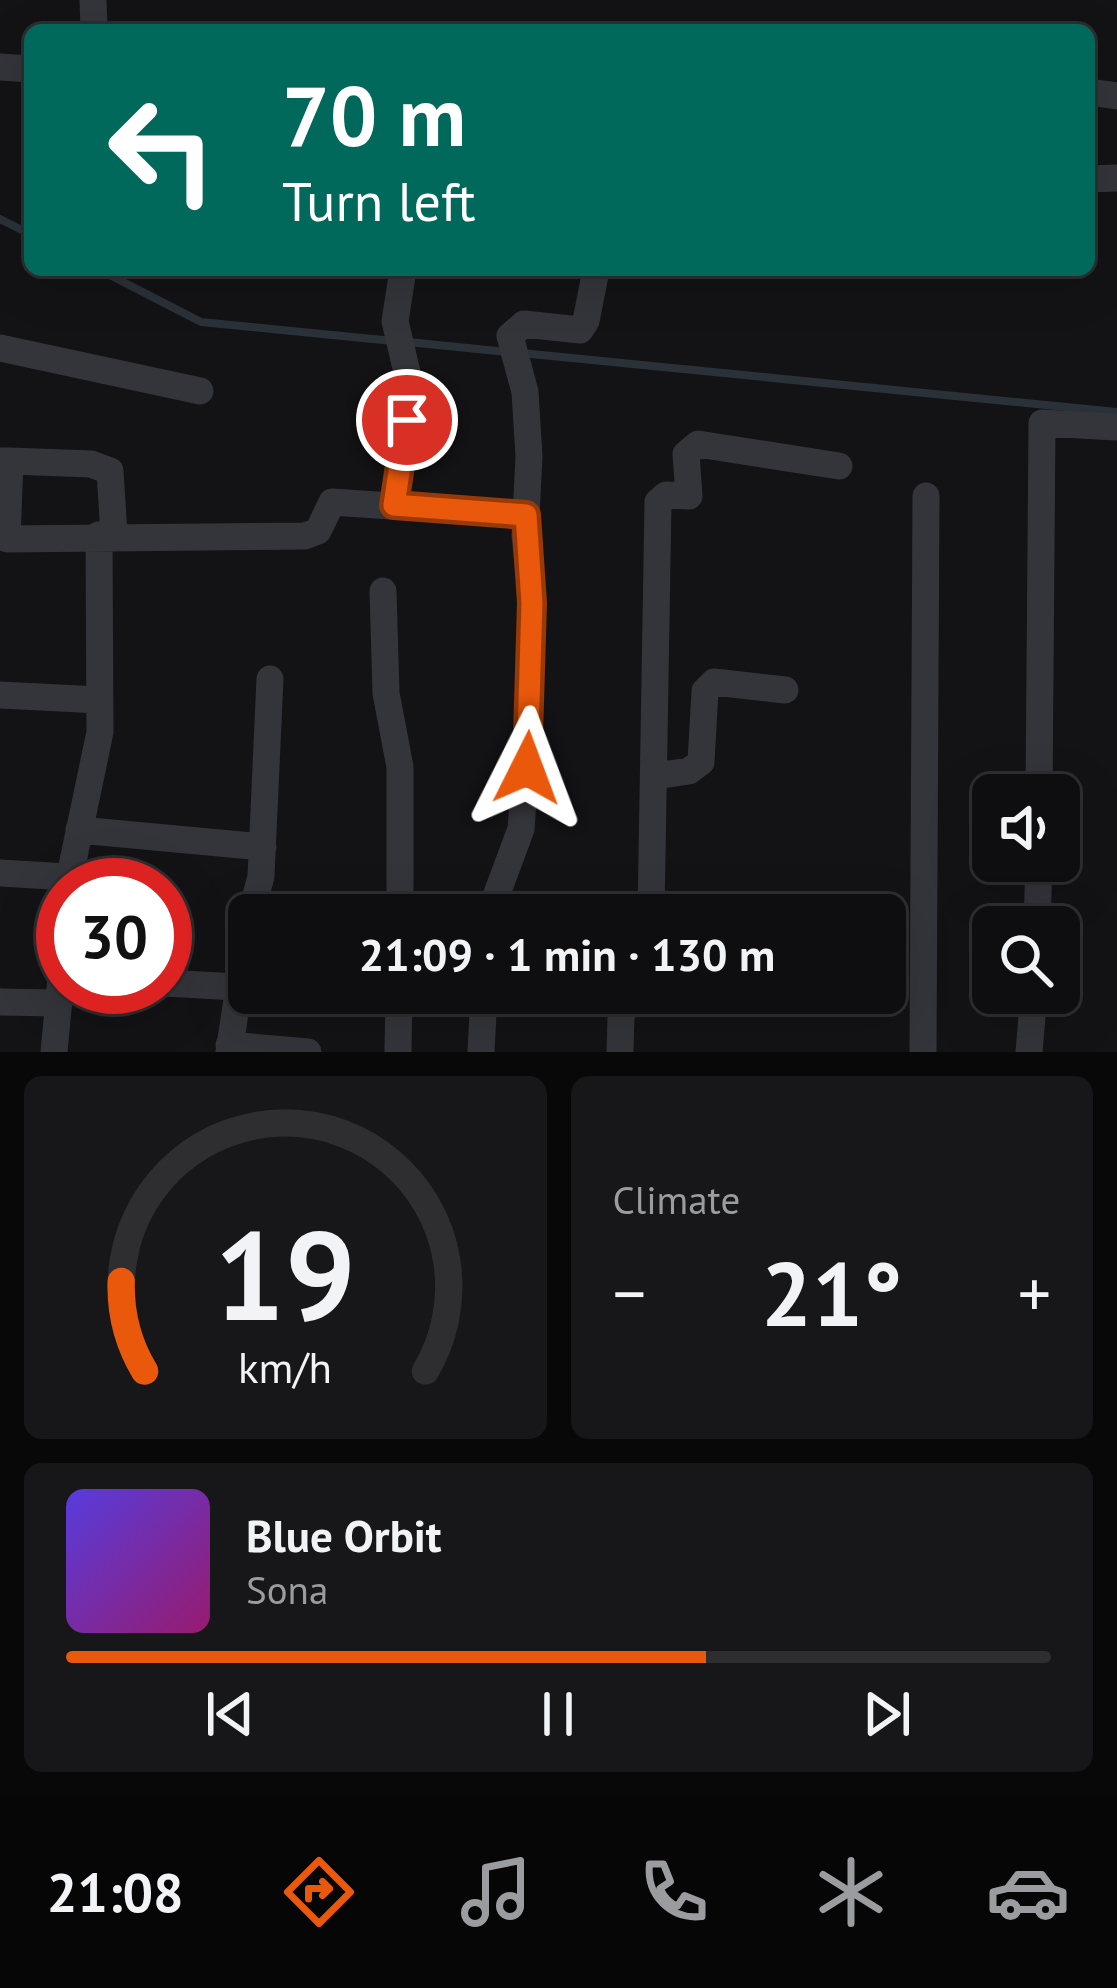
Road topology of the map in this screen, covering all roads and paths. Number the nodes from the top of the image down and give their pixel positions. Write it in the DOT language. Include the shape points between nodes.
graph roads {
  1 [pos="402,276"];
  2 [pos="595,276"];
  3 [pos="0,348"];
  4 [pos="200,391"];
  5 [pos="1117,427"];
  6 [pos="5,461"];
  7 [pos="839,466"];
  8 [pos="926,496"];
  9 [pos="394,505"];
  10 [pos="526,515"];
  11 [pos="106,535"];
  12 [pos="383,591"];
  13 [pos="270,679"];
  14 [pos="785,690"];
  15 [pos="0,694"];
  16 [pos="99,700"];
  17 [pos="1039,774"];
  18 [pos="655,776"];
  19 [pos="79,830"];
  20 [pos="263,847"];
  21 [pos="73,858"];
  22 [pos="0,873"];
  23 [pos="36,877"];
  24 [pos="255,894"];
  25 [pos="400,894"];
  26 [pos="498,894"];
  27 [pos="652,894"];
  28 [pos="192,984"];
  29 [pos="228,986"];
  30 [pos="36,989"];
  31 [pos="0,1002"];
  32 [pos="58,1014"];
  33 [pos="234,1014"];
  34 [pos="399,1014"];
  35 [pos="483,1014"];
  36 [pos="622,1014"];
  37 [pos="1032,1014"];
  38 [pos="229,1049"];
  39 [pos="54,1052"];
  40 [pos="308,1052"];
  41 [pos="398,1052"];
  42 [pos="481,1052"];
  43 [pos="620,1052"];
  44 [pos="923,1052"];
  45 [pos="1029,1052"];
  1 -- 9 [label="street" via="395,321 412,394"];
  2 -- 10 [label="street" via="580,330 524,324 513,350 525,392"];
  3 -- 4 [label="street"];
  5 -- 17 [label="street" via="1042,423"];
  6 -- 11 [label="street" via="110,471"];
  6 -- 11 [label="street" via="7,539"];
  7 -- 18 [label="street" via="698,444 688,449 689,496 658,502"];
  8 -- 44 [label="street"];
  9 -- 10 [label="street"];
  9 -- 11 [label="street" via="332,502 318,531 305,536"];
  10 -- 26 [label="street" via="532,603 525,800 517,850"];
  11 -- 16 [label="street"];
  12 -- 25 [label="street" via="386,693 400,767"];
  13 -- 20 [label="street"];
  14 -- 18 [label="street" via="713,682 705,692 701,762"];
  15 -- 16 [label="street"];
  16 -- 19 [label="street"];
  18 -- 27 [label="street"];
  19 -- 20 [label="street"];
  19 -- 21 [label="street"];
  20 -- 24 [label="street"];
  22 -- 23 [label="street"];
  28 -- 29 [label="street"];
  30 -- 31 [label="street"];
  32 -- 39 [label="street"];
  33 -- 38 [label="street"];
  34 -- 41 [label="street"];
  35 -- 42 [label="street"];
  36 -- 43 [label="street"];
  37 -- 45 [label="street"];
  38 -- 40 [label="street"];
}
